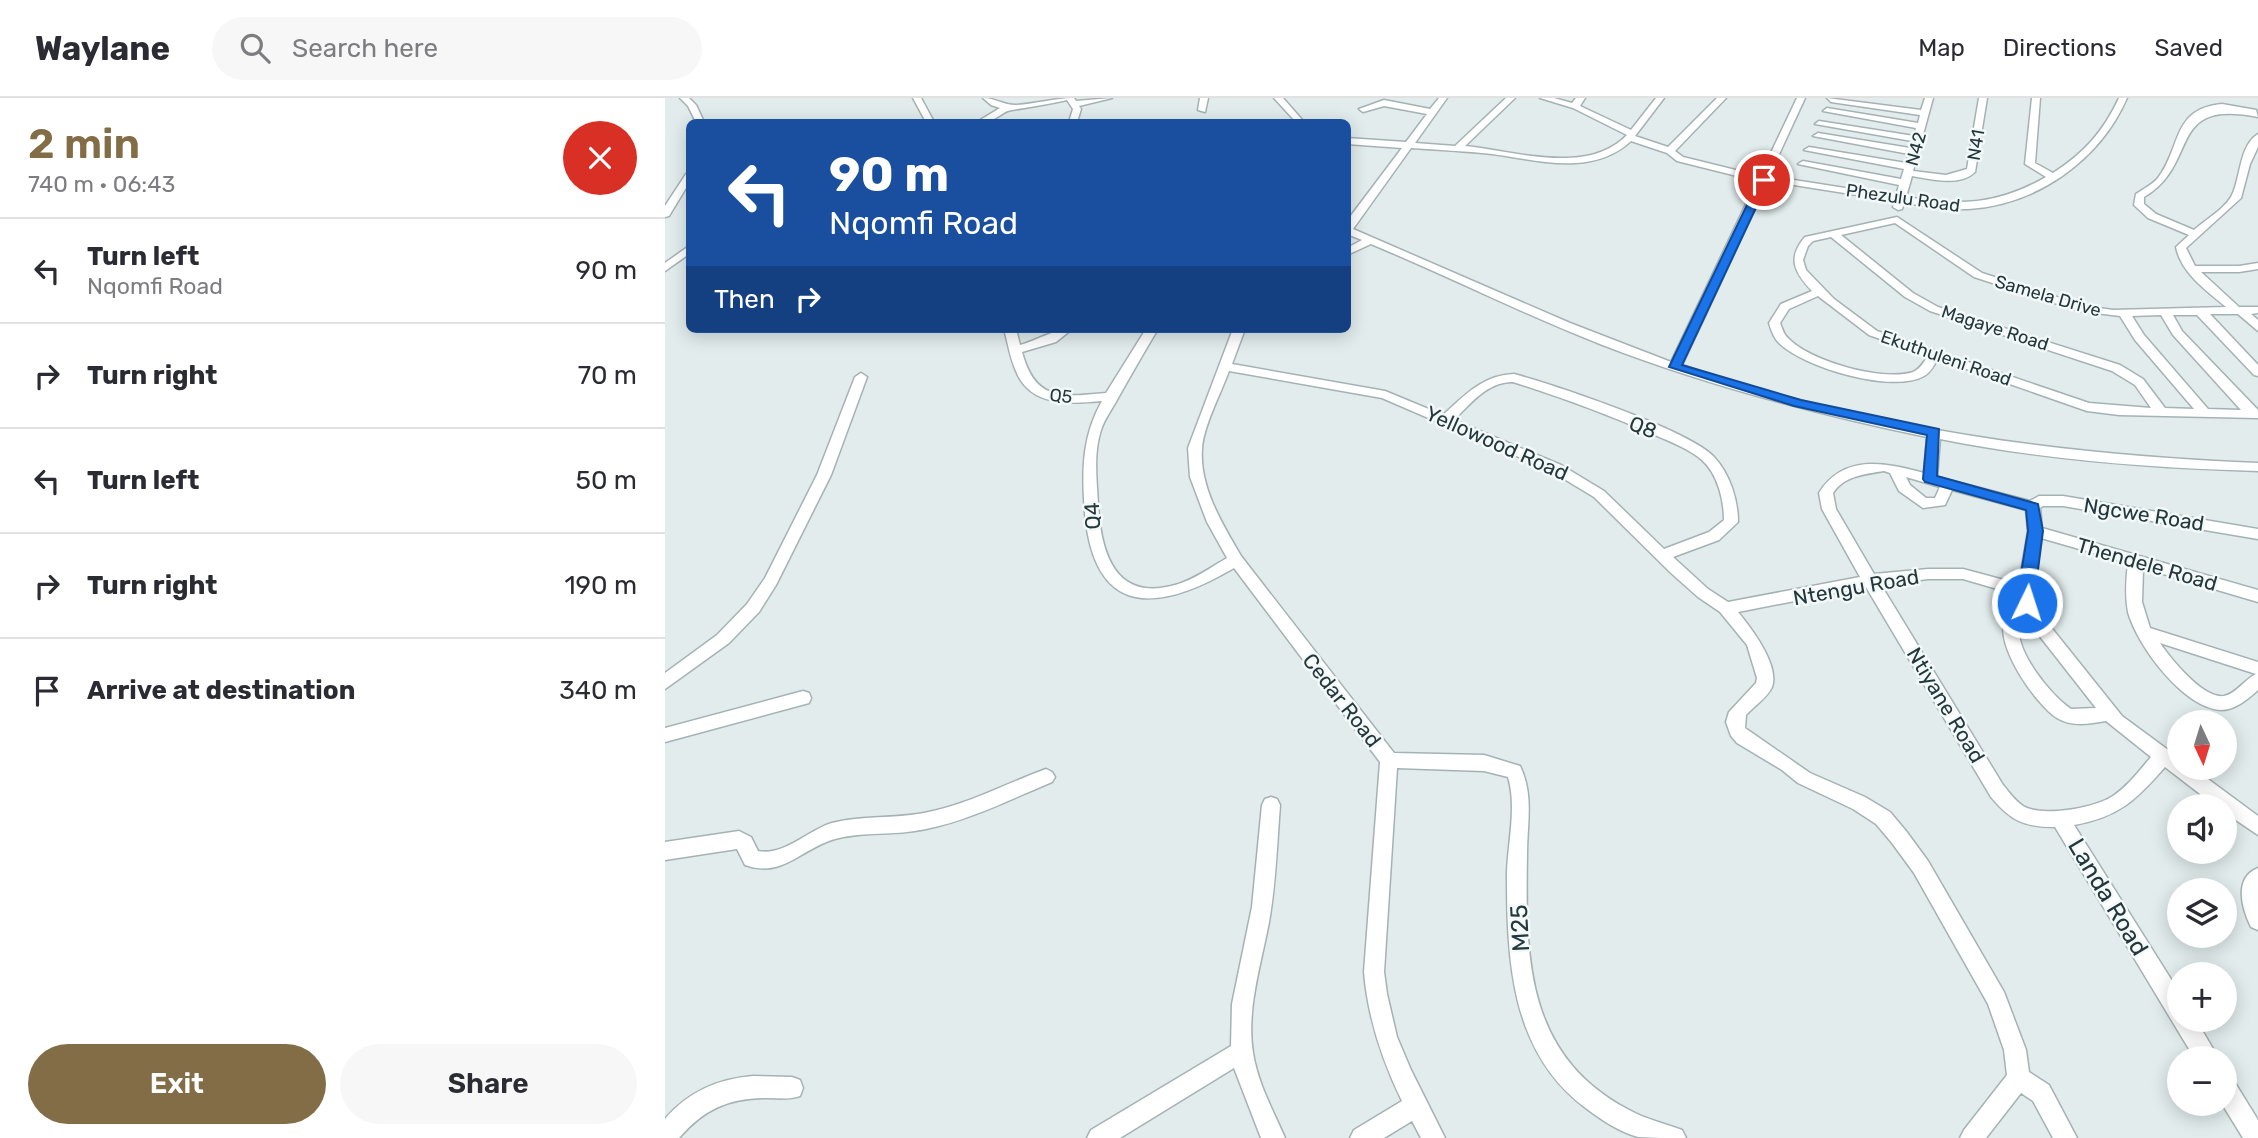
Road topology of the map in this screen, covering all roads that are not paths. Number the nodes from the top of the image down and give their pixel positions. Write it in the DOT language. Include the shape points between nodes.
graph roads {
  1 [pos="684,98"];
  2 [pos="917,98"];
  3 [pos="987,98"];
  4 [pos="1108,98"];
  5 [pos="1204,98"];
  6 [pos="1278,98"];
  7 [pos="1443,98"];
  8 [pos="1511,98"];
  9 [pos="1544,98"];
  10 [pos="1660,98"];
  11 [pos="1722,98"];
  12 [pos="1801,98"];
  13 [pos="1929,98"];
  14 [pos="1983,98"];
  15 [pos="2036,98"];
  16 [pos="2123,98"];
  17 [pos="1831,99"];
  18 [pos="1070,100"];
  19 [pos="1578,102"];
  20 [pos="1007,107"];
  21 [pos="1363,109"];
  22 [pos="1202,110"];
  23 [pos="1827,111"];
  24 [pos="1431,112"];
  25 [pos="1925,113"];
  26 [pos="2258,114"];
  27 [pos="699,119"];
  28 [pos="928,119"];
  29 [pos="991,119"];
  30 [pos="1074,119"];
  31 [pos="1296,119"];
  32 [pos="1819,124"];
  33 [pos="1922,126"];
  34 [pos="1630,135"];
  35 [pos="1818,136"];
  36 [pos="2258,137"];
  37 [pos="1918,139"];
  38 [pos="1351,141"];
  39 [pos="1409,147"];
  40 [pos="1457,149"];
  41 [pos="1809,150"];
  42 [pos="1670,151"];
  43 [pos="1915,152"];
  44 [pos="1803,164"];
  45 [pos="1909,174"];
  46 [pos="2053,177"];
  47 [pos="1764,179"];
  48 [pos="686,181"];
  49 [pos="1899,199"];
  50 [pos="665,214"];
  51 [pos="1897,220"];
  52 [pos="1351,225"];
  53 [pos="1351,232"];
  54 [pos="1832,233"];
  55 [pos="2194,233"];
  56 [pos="1371,240"];
  57 [pos="1351,250"];
  58 [pos="686,251"];
  59 [pos="2258,266"];
  60 [pos="665,268"];
  61 [pos="2192,269"];
  62 [pos="1820,291"];
  63 [pos="2238,310"];
  64 [pos="2258,310"];
  65 [pos="2200,311"];
  66 [pos="2165,312"];
  67 [pos="2125,313"];
  68 [pos="2258,327"];
  69 [pos="1011,333"];
  70 [pos="1060,333"];
  71 [pos="1150,333"];
  72 [pos="1238,333"];
  73 [pos="1017,350"];
  74 [pos="1934,356"];
  75 [pos="1225,367"];
  76 [pos="1675,367"];
  77 [pos="2258,372"];
  78 [pos="861,377"];
  79 [pos="1113,396"];
  80 [pos="2161,411"];
  81 [pos="2205,413"];
  82 [pos="2255,414"];
  83 [pos="1447,419"];
  84 [pos="1934,432"];
  85 [pos="2258,467"];
  86 [pos="1895,469"];
  87 [pos="1930,479"];
  88 [pos="1948,484"];
  89 [pos="2033,507"];
  90 [pos="2035,531"];
  91 [pos="2258,534"];
  92 [pos="1662,555"];
  93 [pos="1236,560"];
  94 [pos="2136,561"];
  95 [pos="1871,580"];
  96 [pos="2026,592"];
  97 [pos="2258,597"];
  98 [pos="1726,608"];
  99 [pos="2032,614"];
  100 [pos="2143,631"];
  101 [pos="2258,668"];
  102 [pos="2258,680"];
  103 [pos="665,682"];
  104 [pos="803,698"];
  105 [pos="2108,713"];
  106 [pos="665,735"];
  107 [pos="2162,758"];
  108 [pos="1389,760"];
  109 [pos="1046,777"];
  110 [pos="1271,804"];
  111 [pos="2060,818"];
  112 [pos="2258,827"];
  113 [pos="665,851"];
  114 [pos="2258,877"];
  115 [pos="2258,920"];
  116 [pos="2167,992"];
  117 [pos="1242,1051"];
  118 [pos="2019,1078"];
  119 [pos="792,1088"];
  120 [pos="1416,1106"];
  121 [pos="2237,1107"];
  122 [pos="665,1137"];
  123 [pos="1099,1138"];
  124 [pos="1273,1138"];
  125 [pos="1362,1138"];
  126 [pos="1433,1138"];
  127 [pos="1674,1138"];
  128 [pos="1972,1138"];
  129 [pos="2065,1138"];
  130 [pos="2256,1138"];
  1 -- 27 [label="street"];
  2 -- 28 [label="street"];
  3 -- 20 [label="street"];
  4 -- 18 [label="street"];
  5 -- 22 [label="street"];
  6 -- 31 [label="street"];
  7 -- 24 [label="street"];
  8 -- 40 [label="street"];
  9 -- 19 [label="street, Phezulu Road"];
  10 -- 34 [label="street"];
  11 -- 42 [label="street"];
  12 -- 47 [label="street"];
  13 -- 25 [label="street, N42"];
  14 -- 45 [label="street, N41" via="1972,170 1945,178"];
  15 -- 46 [label="street" via="2030,164"];
  16 -- 46 [label="street, Phezulu Road" via="2094,148"];
  17 -- 25 [label="street"];
  18 -- 20 [label="street"];
  18 -- 30 [label="street" via="1077,113"];
  19 -- 34 [label="street, Phezulu Road"];
  20 -- 29 [label="street"];
  21 -- 24 [label="street" via="1384,103"];
  23 -- 33 [label="street"];
  24 -- 39 [label="street"];
  25 -- 33 [label="street, N42"];
  26 -- 55 [label="street" via="2228,106 2196,112 2166,174 2139,196 2139,205 2147,213"];
  32 -- 37 [label="street"];
  33 -- 37 [label="street, N42"];
  34 -- 40 [label="street" via="1611,151 1573,160"];
  34 -- 42 [label="street, Phezulu Road"];
  35 -- 43 [label="street"];
  36 -- 55 [label="street" via="2236,198"];
  37 -- 43 [label="street, N42"];
  38 -- 39 [label="street"];
  39 -- 40 [label="street"];
  39 -- 52 [label="street"];
  41 -- 45 [label="street"];
  42 -- 47 [label="street, Phezulu Road" via="1680,159"];
  43 -- 45 [label="street, N42"];
  44 -- 45 [label="street"];
  45 -- 49 [label="street, N42"];
  46 -- 49 [label="street, Phezulu Road" via="2019,196 1983,205 1946,206"];
  47 -- 49 [label="street, Phezulu Road"];
  47 -- 76 [label="street"];
  48 -- 50 [label="street"];
  49 -- 51 [label="street"];
  51 -- 54 [label="street, Ekuthuleni Road"];
  51 -- 67 [label="street, Samela Drive" via="1978,275 2083,309"];
  53 -- 56 [label="street"];
  54 -- 62 [label="street, Ekuthuleni Road" via="1809,239 1797,261 1802,274"];
  54 -- 80 [label="street, Magaye Road" via="1922,303 2116,368 2139,382"];
  55 -- 61 [label="street" via="2181,247"];
  56 -- 57 [label="street"];
  56 -- 76 [label="street" via="1569,328"];
  58 -- 60 [label="street"];
  59 -- 61 [label="street"];
  61 -- 63 [label="street"];
  62 -- 74 [label="street, Ekuthuleni Road" via="1865,328"];
  62 -- 74 [label="street" via="1791,300 1775,320 1778,334 1809,359 1909,377 1924,371"];
  63 -- 64 [label="street, Samela Drive"];
  63 -- 65 [label="street, Samela Drive"];
  63 -- 68 [label="street"];
  65 -- 66 [label="street, Samela Drive"];
  65 -- 77 [label="street"];
  66 -- 67 [label="street, Samela Drive"];
  66 -- 82 [label="street" via="2177,332"];
  67 -- 81 [label="street" via="2139,337"];
  69 -- 73 [label="street, Q5"];
  70 -- 73 [label="street"];
  71 -- 79 [label="street, Q4"];
  72 -- 75 [label="street, Cedar Road"];
  73 -- 79 [label="street, Q5" via="1024,377 1041,394 1062,399"];
  74 -- 80 [label="street, Ekuthuleni Road" via="2087,407"];
  75 -- 83 [label="street, Yellowood Road" via="1363,389"];
  75 -- 93 [label="street, Cedar Road" via="1200,432 1195,461 1204,499"];
  76 -- 84 [label="street" via="1799,404"];
  78 -- 103 [label="street" via="824,475 759,599 732,631"];
  79 -- 93 [label="street, Q4" via="1092,441 1090,491 1094,545 1109,575 1125,589 1163,593 1183,588"];
  80 -- 81 [label="street, Ekuthuleni Road"];
  81 -- 82 [label="street, Ekuthuleni Road"];
  83 -- 92 [label="street, Yellowood Road" via="1583,482"];
  83 -- 92 [label="street, Q8" via="1488,382 1498,377 1514,379 1702,452 1716,470 1731,522 1714,536"];
  84 -- 85 [label="street" via="2121,459"];
  84 -- 87 [label="street"];
  86 -- 87 [label="street"];
  86 -- 88 [label="street" via="1904,488 1923,503 1940,502"];
  86 -- 95 [label="street, Ntiyane Road" via="1868,468 1845,475 1826,493 1829,509"];
  87 -- 88 [label="street"];
  88 -- 89 [label="street"];
  89 -- 90 [label="street"];
  89 -- 91 [label="street, Ngcwe Road" via="2045,500 2063,501"];
  90 -- 94 [label="street, Thendele Road"];
  90 -- 96 [label="street"];
  92 -- 98 [label="street, Yellowood Road"];
  93 -- 108 [label="street, Cedar Road"];
  94 -- 97 [label="street, Thendele Road"];
  94 -- 100 [label="street" via="2133,586"];
  95 -- 96 [label="street, Ntengu Road" via="1963,574"];
  95 -- 98 [label="street, Ntengu Road"];
  95 -- 111 [label="street, Ntiyane Road" via="2005,801 2031,818"];
  96 -- 99 [label="street"];
  98 -- 118 [label="street, Yellowood Road" via="1753,643 1765,678 1764,687 1738,712 1737,731 1804,778 1883,818 1899,837 1997,999 2015,1050"];
  99 -- 105 [label="street"];
  99 -- 105 [label="street" via="2011,624 2009,635 2048,701 2068,716"];
  100 -- 101 [label="street"];
  100 -- 102 [label="street" via="2189,687 2214,702 2233,700"];
  104 -- 106 [label="street"];
  105 -- 107 [label="street"];
  107 -- 111 [label="street, Ntiyane Road" via="2117,803"];
  107 -- 112 [label="street"];
  108 -- 120 [label="street, Cedar Road" via="1375,995 1381,1025"];
  108 -- 127 [label="street, M25" via="1484,763 1514,771 1519,787 1520,942 1532,1021 1576,1086 1629,1122"];
  109 -- 113 [label="street" via="929,820 827,833 772,861 752,859 739,840"];
  110 -- 117 [label="street"];
  111 -- 116 [label="street, Landa Road"];
  114 -- 115 [label="street" via="2250,900"];
  117 -- 123 [label="street"];
  117 -- 124 [label="street" via="1250,1086"];
  118 -- 128 [label="street"];
  118 -- 129 [label="street" via="2041,1093"];
  119 -- 122 [label="street" via="757,1085 705,1098 681,1115"];
  120 -- 125 [label="street"];
  120 -- 126 [label="street, Cedar Road"];
  121 -- 130 [label="street"];
}
